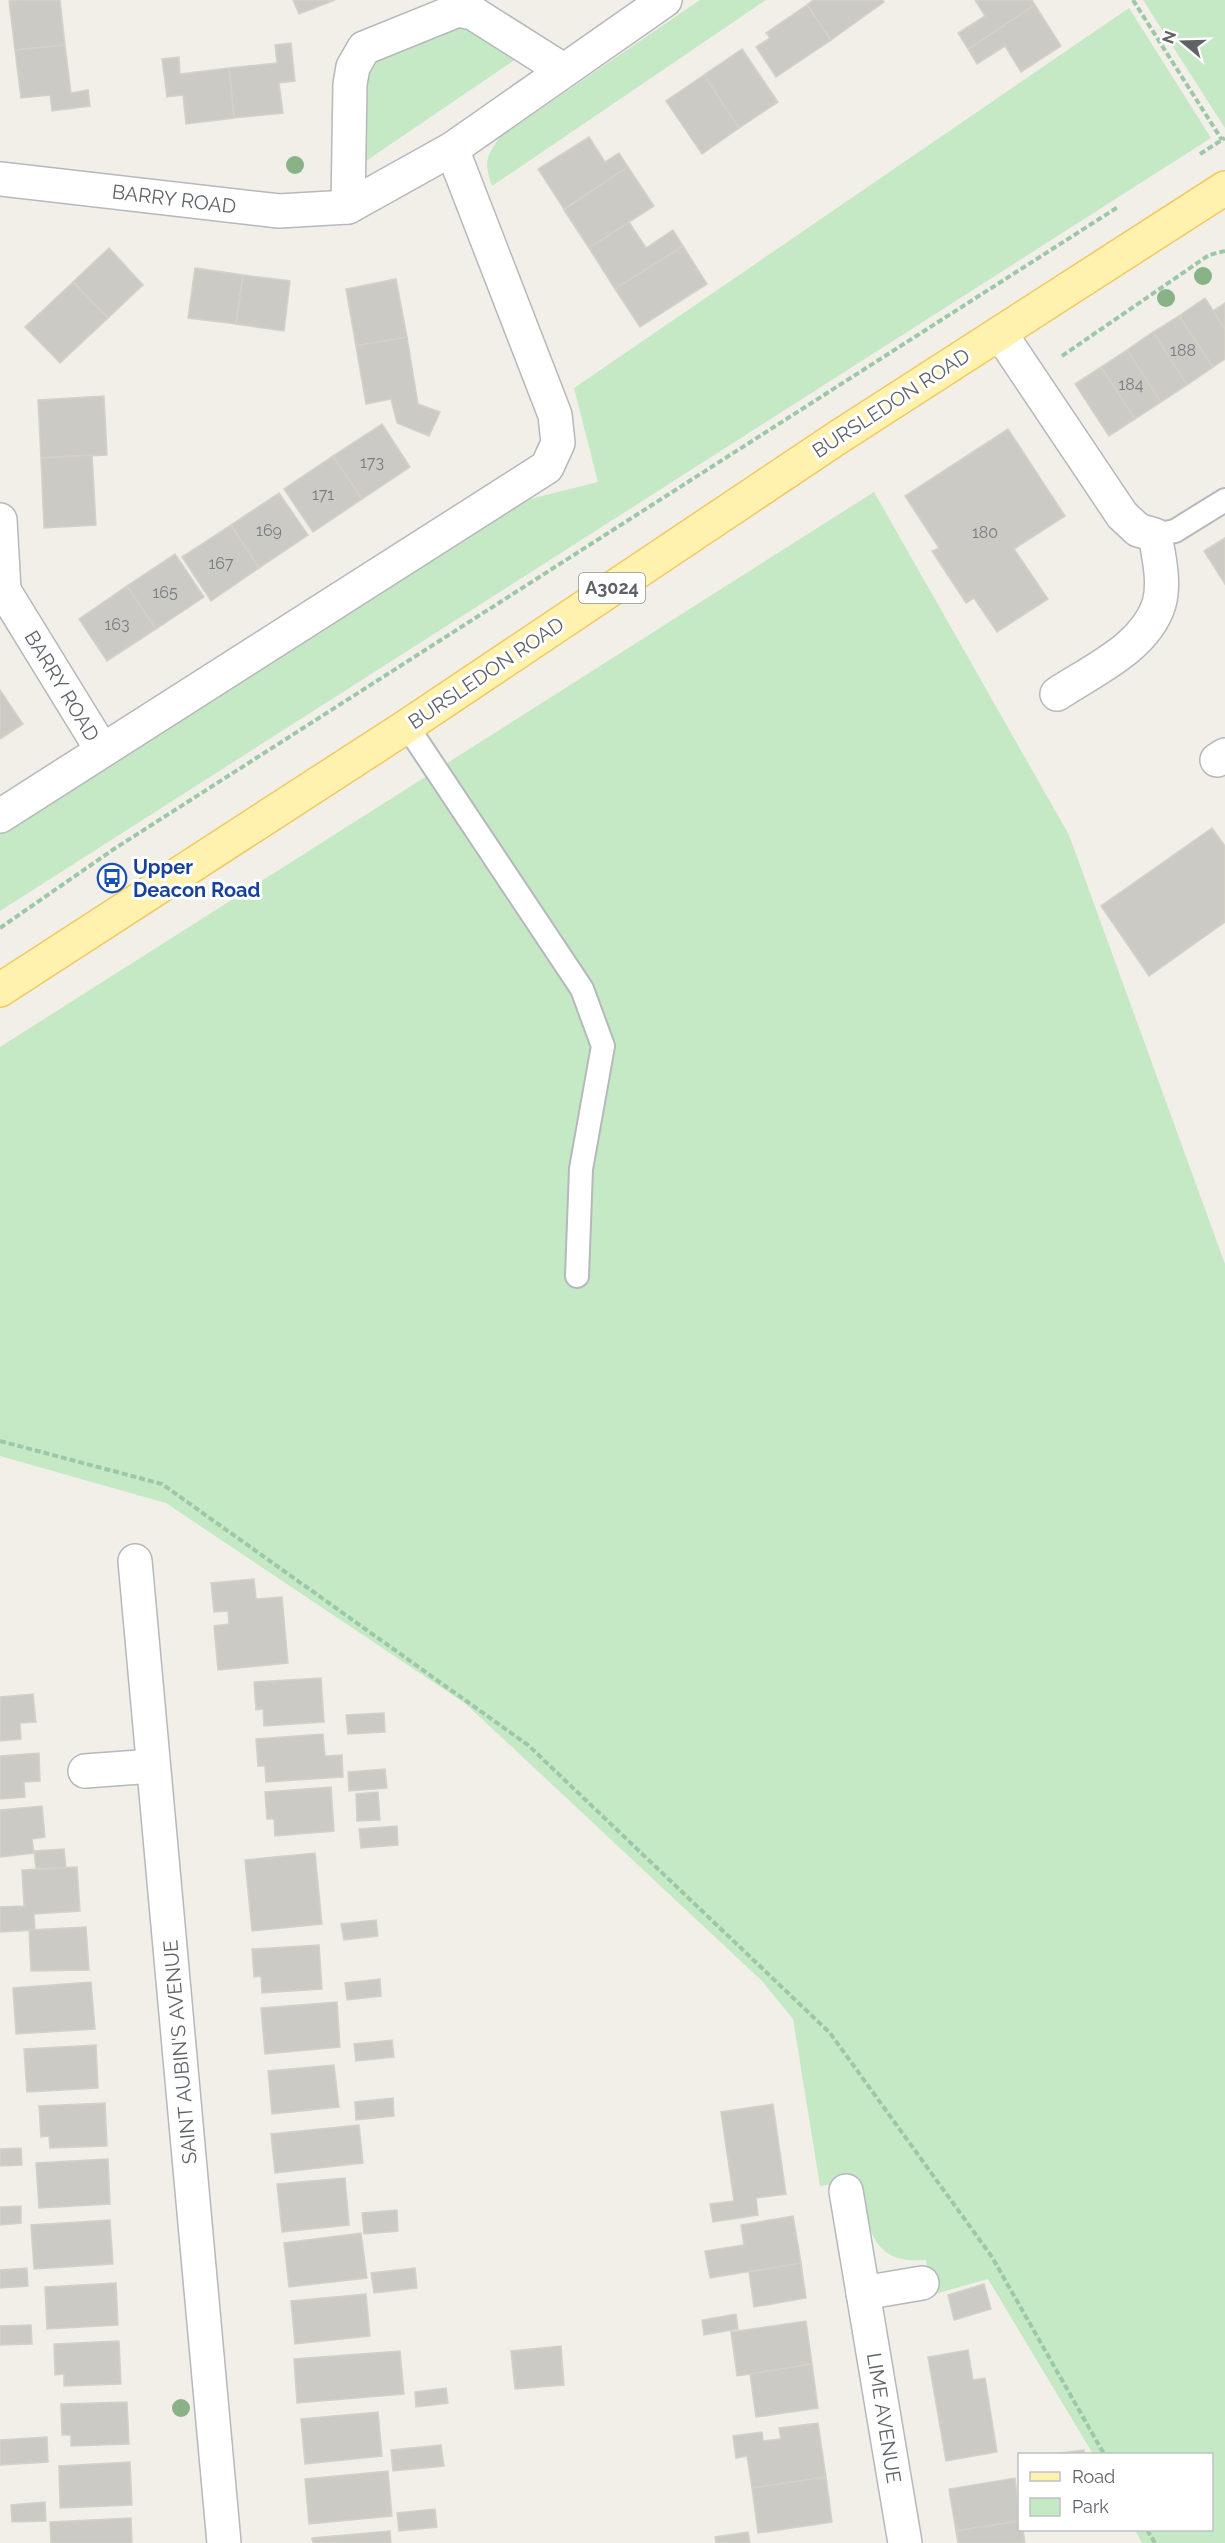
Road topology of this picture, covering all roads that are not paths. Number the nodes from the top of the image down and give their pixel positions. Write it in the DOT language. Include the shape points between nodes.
graph roads {
  1 [pos="665,0"];
  2 [pos="563,70"];
  3 [pos="452,149"];
  4 [pos="0,179"];
  5 [pos="1225,188"];
  6 [pos="348,207"];
  7 [pos="1000,333"];
  8 [pos="1225,500"];
  9 [pos="0,520"];
  10 [pos="1155,536"];
  11 [pos="2,587"];
  12 [pos="1057,694"];
  13 [pos="407,726"];
  14 [pos="102,750"];
  15 [pos="0,816"];
  16 [pos="0,990"];
  17 [pos="577,1276"];
  18 [pos="135,1561"];
  19 [pos="153,1766"];
  20 [pos="85,1771"];
  21 [pos="846,2192"];
  22 [pos="922,2283"];
  23 [pos="863,2293"];
  24 [pos="224,2543"];
  25 [pos="905,2543"];
  1 -- 2 [label="street, BARRY ROAD"];
  2 -- 3 [label="street, BARRY ROAD"];
  2 -- 6 [label="street" via="473,14 458,10 364,48 353,67 350,84"];
  3 -- 6 [label="street, BARRY ROAD"];
  3 -- 14 [label="street" via="555,415 558,443 547,467"];
  4 -- 6 [label="street, BARRY ROAD" via="279,211"];
  5 -- 7 [label="main road, BURSLEDON ROAD / A3024"];
  7 -- 10 [label="street" via="1122,515 1138,530"];
  7 -- 13 [label="main road, BURSLEDON ROAD / A3024" via="827,444"];
  8 -- 10 [label="lane" via="1175,531"];
  9 -- 11 [label="street, BARRY ROAD"];
  10 -- 12 [label="street" via="1161,571 1159,603 1148,628 1129,646"];
  11 -- 14 [label="street, BARRY ROAD"];
  13 -- 16 [label="main road, BURSLEDON ROAD / A3024"];
  13 -- 17 [label="lane" via="582,989 603,1047 581,1169"];
  14 -- 15 [label="street"];
  18 -- 19 [label="street, SAINT AUBIN'S AVENUE"];
  19 -- 20 [label="street"];
  19 -- 24 [label="street, SAINT AUBIN'S AVENUE"];
  21 -- 23 [label="street, LIME AVENUE"];
  22 -- 23 [label="street"];
  23 -- 25 [label="street, LIME AVENUE"];
}
